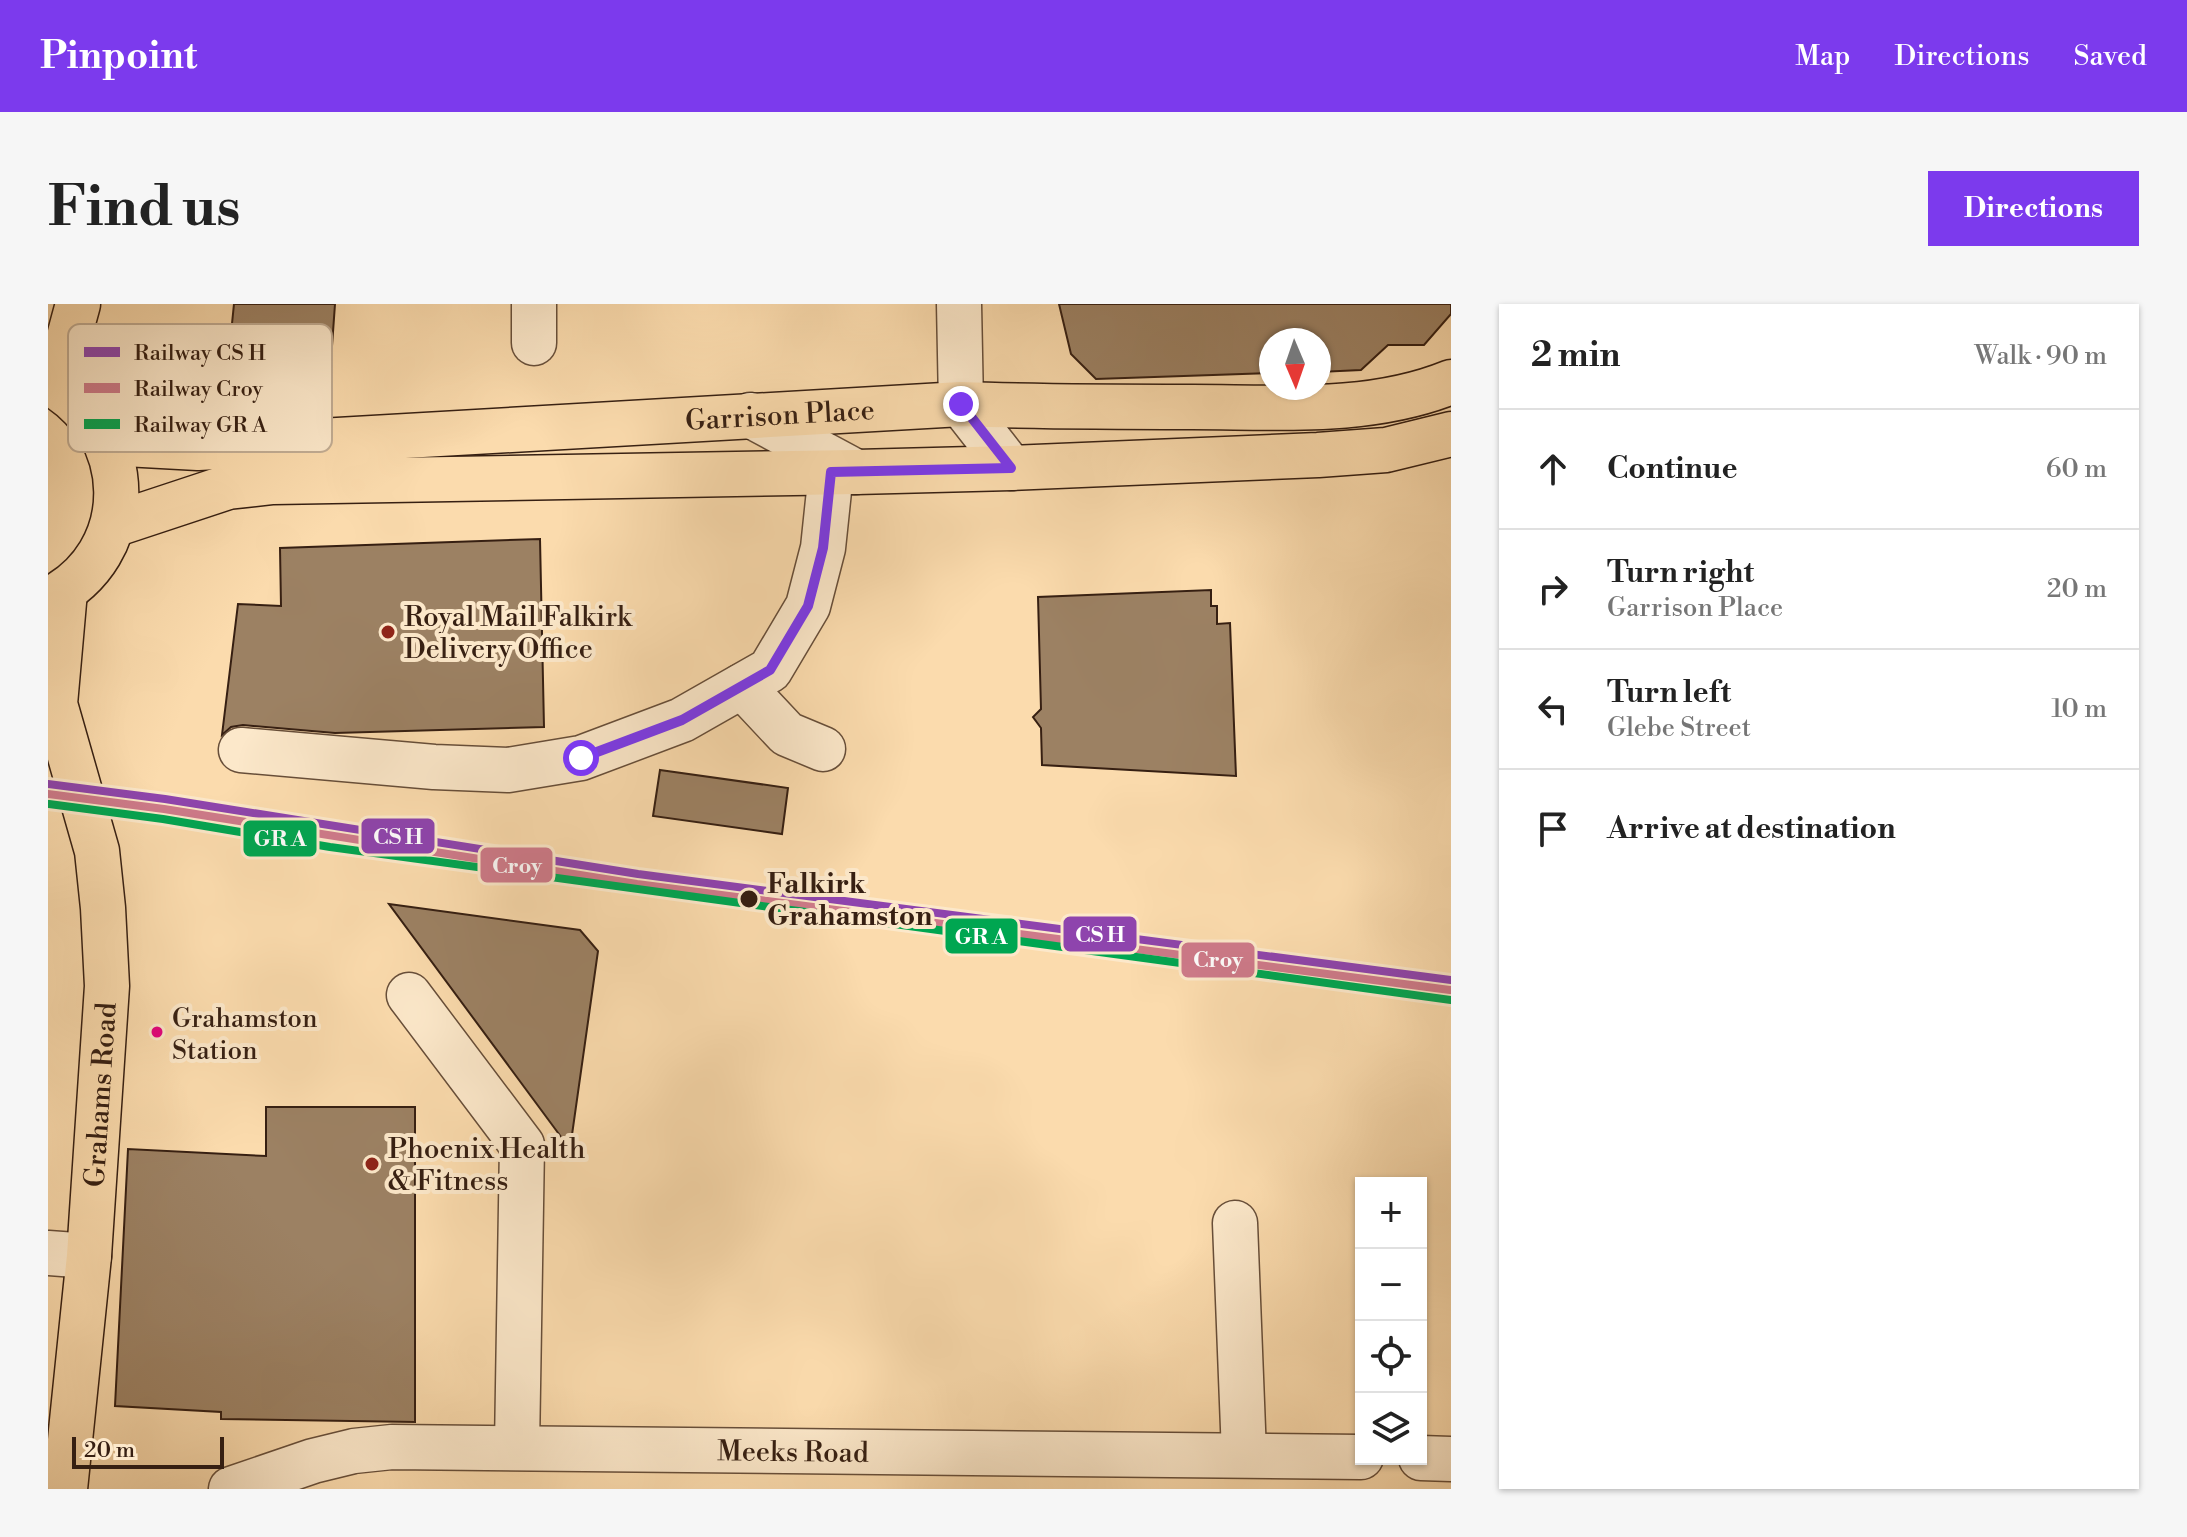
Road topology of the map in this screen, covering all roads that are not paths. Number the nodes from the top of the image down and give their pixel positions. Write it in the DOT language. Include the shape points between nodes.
graph roads {
  1 [pos="78,304"];
  2 [pos="959,304"];
  3 [pos="73,324"];
  4 [pos="68,341"];
  5 [pos="1451,382"];
  6 [pos="57,386"];
  7 [pos="961,404"];
  8 [pos="750,415"];
  9 [pos="1451,434"];
  10 [pos="332,440"];
  11 [pos="109,452"];
  12 [pos="1011,468"];
  13 [pos="844,472"];
  14 [pos="113,525"];
  15 [pos="57,595"];
  16 [pos="742,686"];
  17 [pos="51,700"];
  18 [pos="823,749"];
  19 [pos="241,750"];
  20 [pos="409,995"];
  21 [pos="1235,1223"];
  22 [pos="68,1254"];
  23 [pos="517,1447"];
  24 [pos="1244,1454"];
  25 [pos="1355,1457"];
  26 [pos="1427,1458"];
  27 [pos="1451,1459"];
  28 [pos="978,1471"];
  29 [pos="48,1483"];
  30 [pos="53,1489"];
  31 [pos="65,1489"];
  32 [pos="231,1489"];
  1 -- 3 [label="main road"];
  2 -- 7 [label="street"];
  4 -- 6 [label="main road"];
  5 -- 7 [label="main road, Garrison Place" via="1425,392 1334,407"];
  7 -- 8 [label="main road, Garrison Place"];
  7 -- 12 [label="street"];
  8 -- 10 [label="main road, Garrison Place"];
  8 -- 13 [label="street"];
  9 -- 12 [label="main road, Garrison Place" via="1386,450"];
  11 -- 14 [label="main road" via="117,484"];
  12 -- 13 [label="main road, Garrison Place"];
  13 -- 14 [label="main road, Garrison Place" via="273,482 228,487"];
  13 -- 16 [label="street" via="808,606 770,670"];
  14 -- 15 [label="main road" via="94,563"];
  15 -- 17 [label="main road, Grahams Road"];
  16 -- 18 [label="street" via="787,734"];
  16 -- 19 [label="street" via="639,738 581,758 508,770"];
  17 -- 22 [label="main road, Grahams Road" via="97,851 107,986 99,1129"];
  20 -- 23 [label="street" via="522,1145"];
  21 -- 24 [label="street"];
  22 -- 31 [label="main road, Grahams Road"];
  23 -- 28 [label="street, Meeks Road"];
  23 -- 32 [label="street, Meeks Road" via="354,1451"];
  24 -- 25 [label="street, Meeks Road"];
  24 -- 28 [label="street, Meeks Road"];
  26 -- 27 [label="street"];
  29 -- 30 [label="street"];
}
